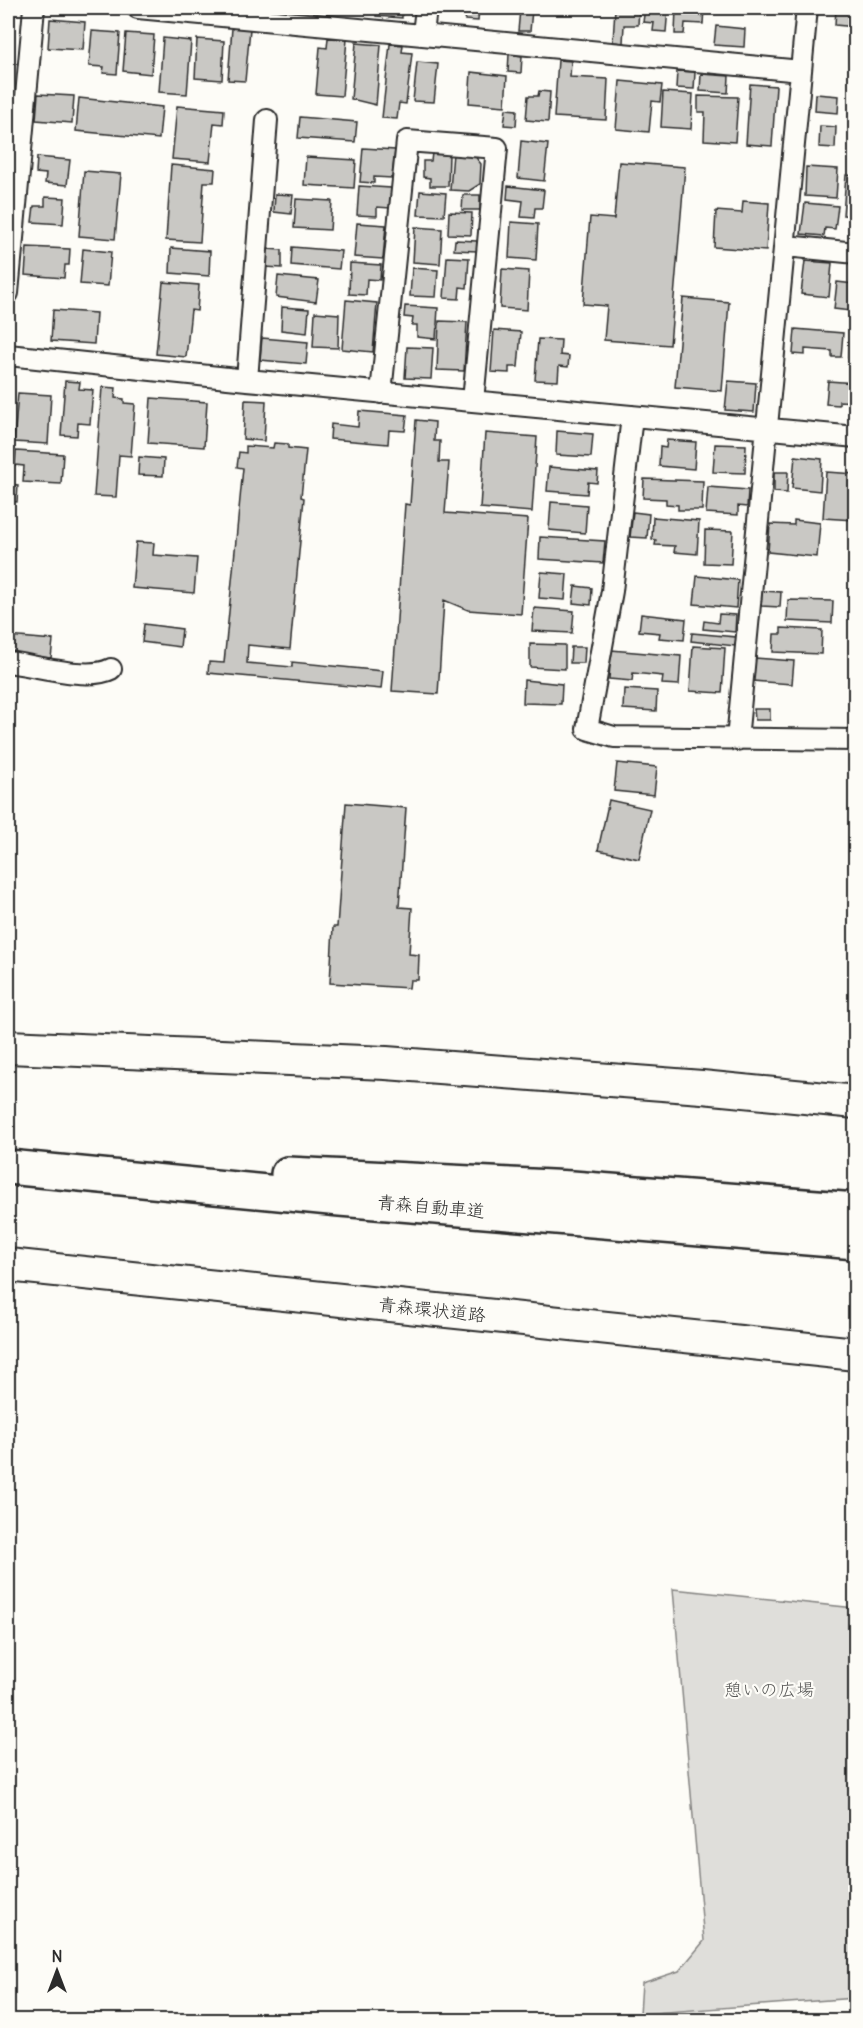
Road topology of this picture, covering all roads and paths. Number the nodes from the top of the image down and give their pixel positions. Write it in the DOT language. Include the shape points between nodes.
graph roads {
  1 [pos="34,8"];
  2 [pos="138,8"];
  3 [pos="426,8"];
  4 [pos="807,8"];
  5 [pos="423,34"];
  6 [pos="801,71"];
  7 [pos="267,120"];
  8 [pos="786,246"];
  9 [pos="855,253"];
  10 [pos="8,293"];
  11 [pos="8,355"];
  12 [pos="247,380"];
  13 [pos="381,393"];
  14 [pos="473,401"];
  15 [pos="632,416"];
  16 [pos="767,429"];
  17 [pos="855,437"];
  18 [pos="8,662"];
  19 [pos="111,669"];
  20 [pos="737,740"];
  21 [pos="855,740"];
  22 [pos="8,1047"];
  23 [pos="855,1102"];
  24 [pos="8,1165"];
  25 [pos="855,1210"];
  26 [pos="855,1242"];
  27 [pos="8,1266"];
  28 [pos="855,1354"];
  1 -- 10 [label="street"];
  2 -- 5 [label="street"];
  3 -- 5 [label="street"];
  4 -- 6 [label="street"];
  5 -- 6 [label="street"];
  6 -- 8 [label="street"];
  7 -- 12 [label="street"];
  8 -- 9 [label="street"];
  8 -- 16 [label="street"];
  11 -- 12 [label="street"];
  12 -- 13 [label="street"];
  13 -- 14 [label="street"];
  13 -- 14 [label="street" via="407,141 497,148"];
  14 -- 15 [label="street"];
  15 -- 16 [label="street"];
  15 -- 20 [label="street" via="612,591 587,729 614,736"];
  16 -- 17 [label="street"];
  16 -- 20 [label="street"];
  18 -- 19 [label="street" via="83,673 102,674"];
  20 -- 21 [label="street"];
  22 -- 23 [label="highway" via="386,1063"];
  24 -- 25 [label="highway, 青森自動車道" via="572,1188"];
  24 -- 26 [label="highway, 青森自動車道" via="340,1200"];
  27 -- 28 [label="highway, 青森環状道路"];
}
